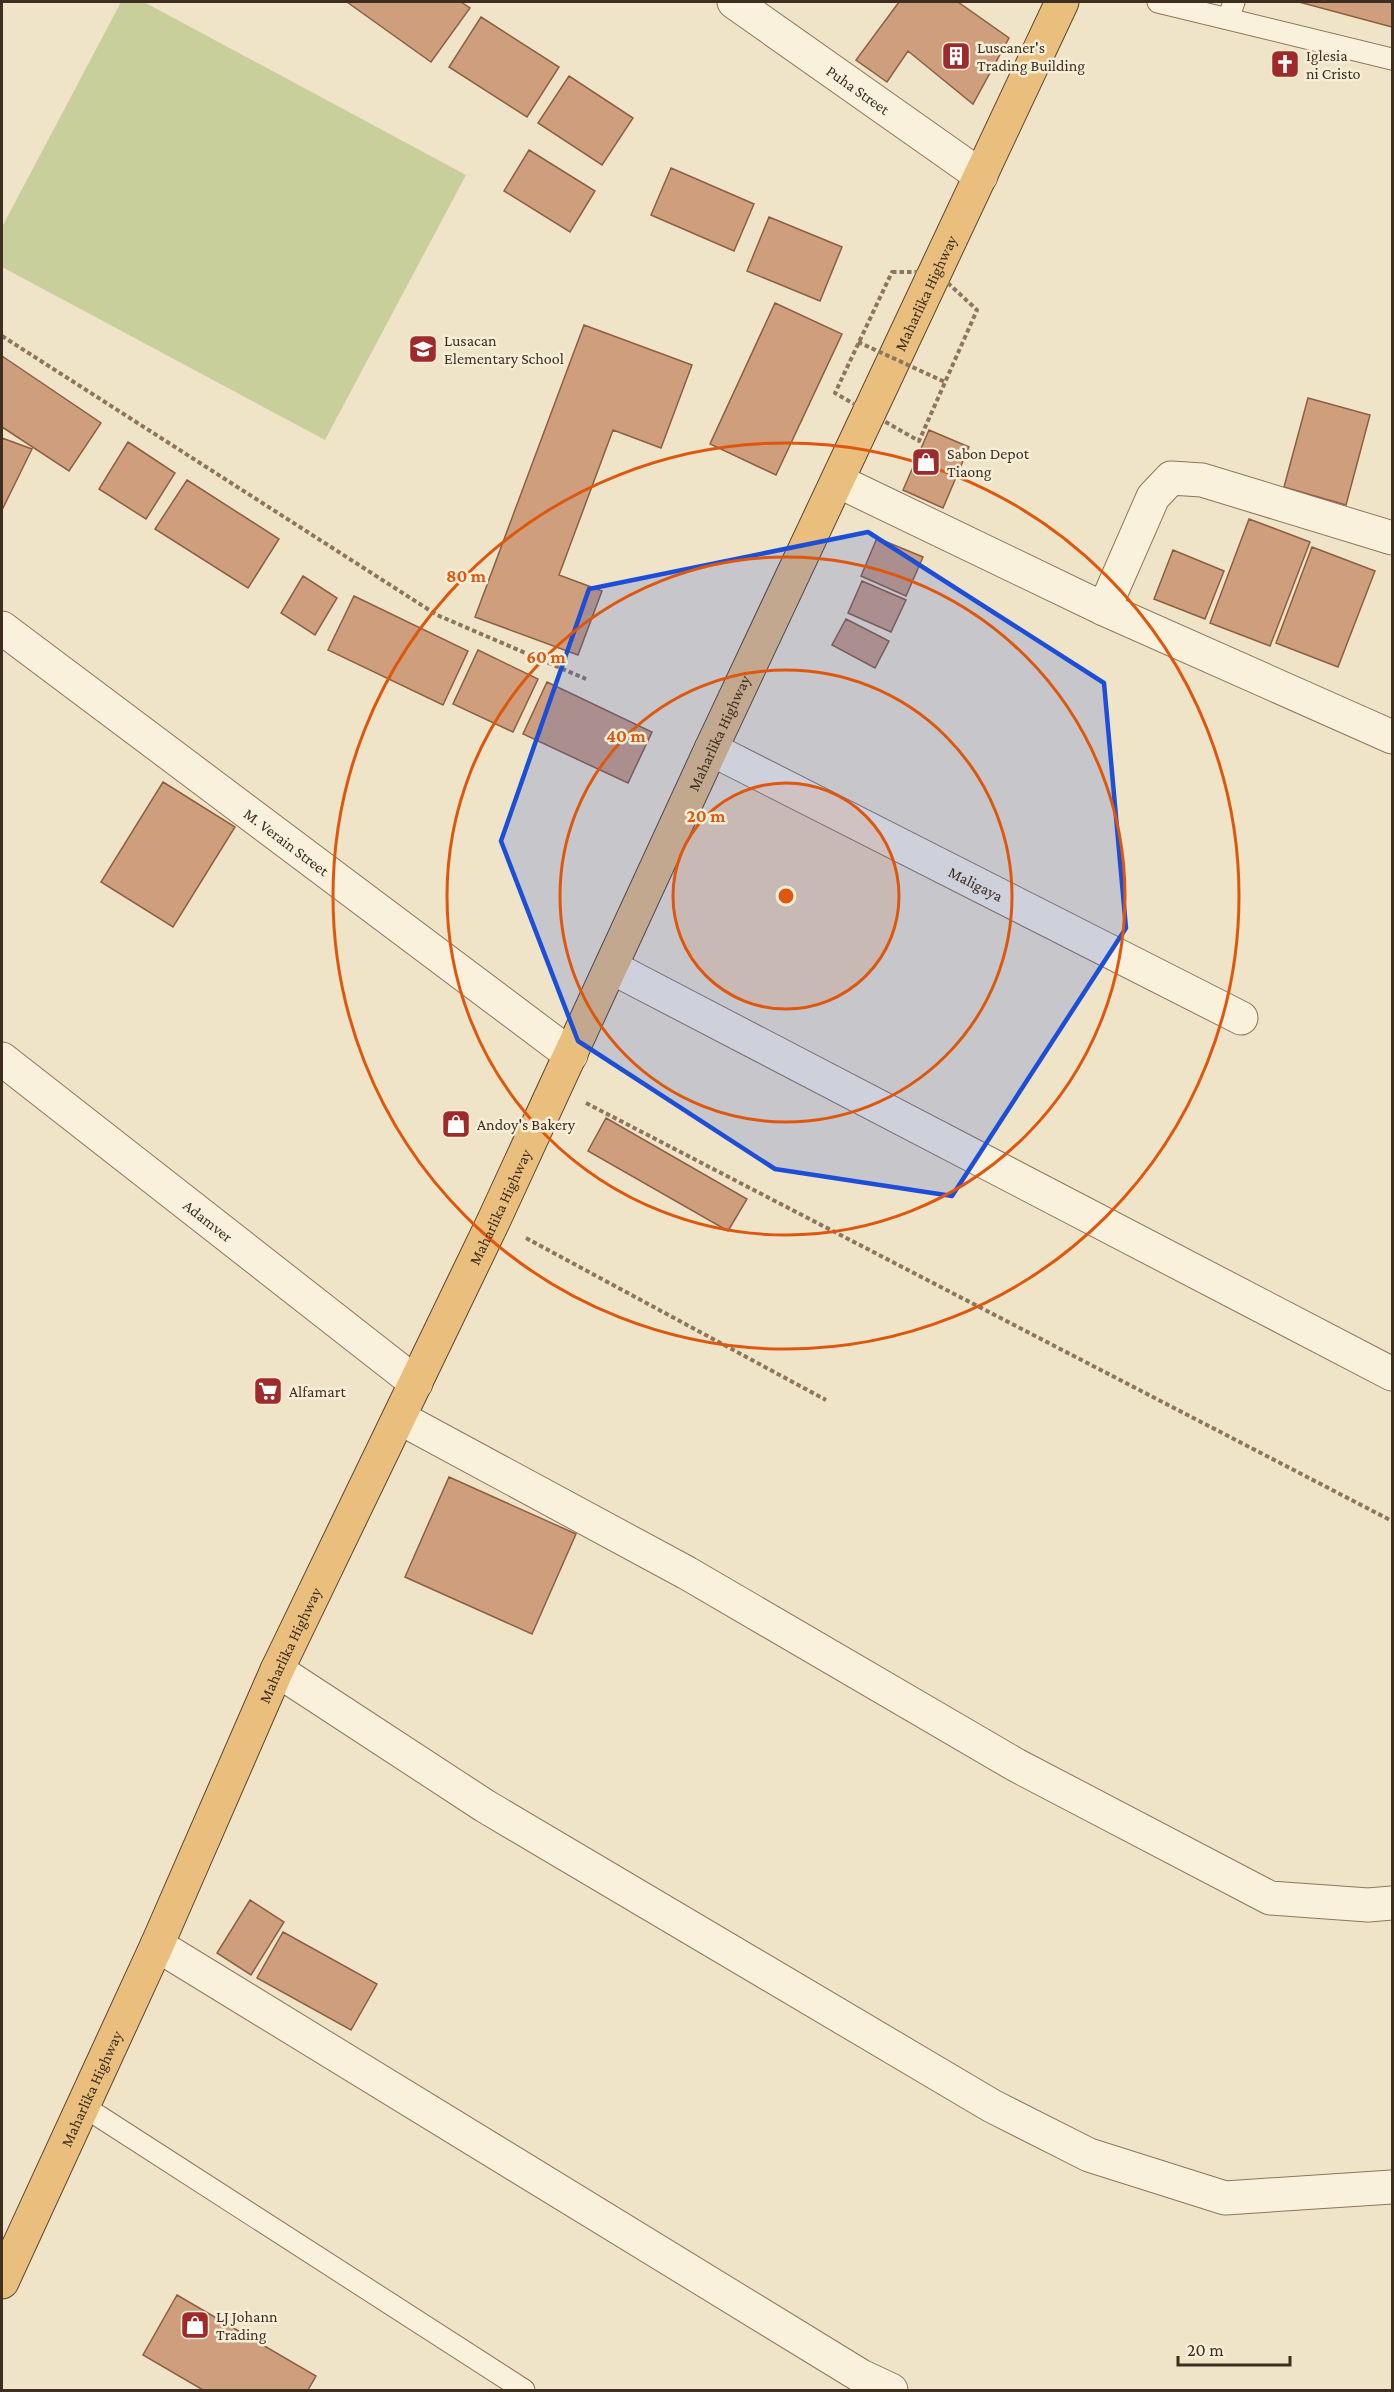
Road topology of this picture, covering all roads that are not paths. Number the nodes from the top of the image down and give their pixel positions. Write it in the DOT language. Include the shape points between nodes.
graph roads {
  1 [pos="734,2"];
  2 [pos="1062,2"];
  3 [pos="1158,2"];
  4 [pos="1231,10"];
  5 [pos="1392,59"];
  6 [pos="981,176"];
  7 [pos="838,481"];
  8 [pos="1392,538"];
  9 [pos="1104,609"];
  10 [pos="2,628"];
  11 [pos="1392,737"];
  12 [pos="711,749"];
  13 [pos="611,967"];
  14 [pos="1241,1018"];
  15 [pos="571,1055"];
  16 [pos="2,1059"];
  17 [pos="1392,1374"];
  18 [pos="416,1383"];
  19 [pos="400,1418"];
  20 [pos="277,1670"];
  21 [pos="1392,1903"];
  22 [pos="157,1945"];
  23 [pos="83,2106"];
  24 [pos="1392,2187"];
  25 [pos="2,2282"];
  26 [pos="524,2391"];
  27 [pos="891,2391"];
  1 -- 6 [label="street, Puha Street"];
  2 -- 6 [label="highway, Maharlika Highway"];
  3 -- 4 [label="lane"];
  4 -- 5 [label="lane"];
  6 -- 7 [label="highway, Maharlika Highway"];
  7 -- 9 [label="street"];
  7 -- 12 [label="highway, Maharlika Highway"];
  8 -- 9 [label="street" via="1202,480 1171,478 1153,497"];
  9 -- 11 [label="street"];
  10 -- 15 [label="street, M. Verain Street"];
  12 -- 13 [label="highway, Maharlika Highway"];
  12 -- 14 [label="street, Maligaya"];
  13 -- 15 [label="highway, Maharlika Highway"];
  13 -- 17 [label="street"];
  15 -- 18 [label="highway, Maharlika Highway"];
  16 -- 18 [label="street, Adamver"];
  18 -- 19 [label="highway, Maharlika Highway"];
  19 -- 20 [label="highway, Maharlika Highway"];
  19 -- 21 [label="street" via="687,1574 1016,1766 1270,1898"];
  20 -- 22 [label="highway, Maharlika Highway"];
  20 -- 24 [label="street" via="485,1806 992,2106 1089,2155 1225,2198"];
  22 -- 23 [label="highway, Maharlika Highway"];
  22 -- 27 [label="street"];
  23 -- 25 [label="highway, Maharlika Highway"];
  23 -- 26 [label="lane"];
}
